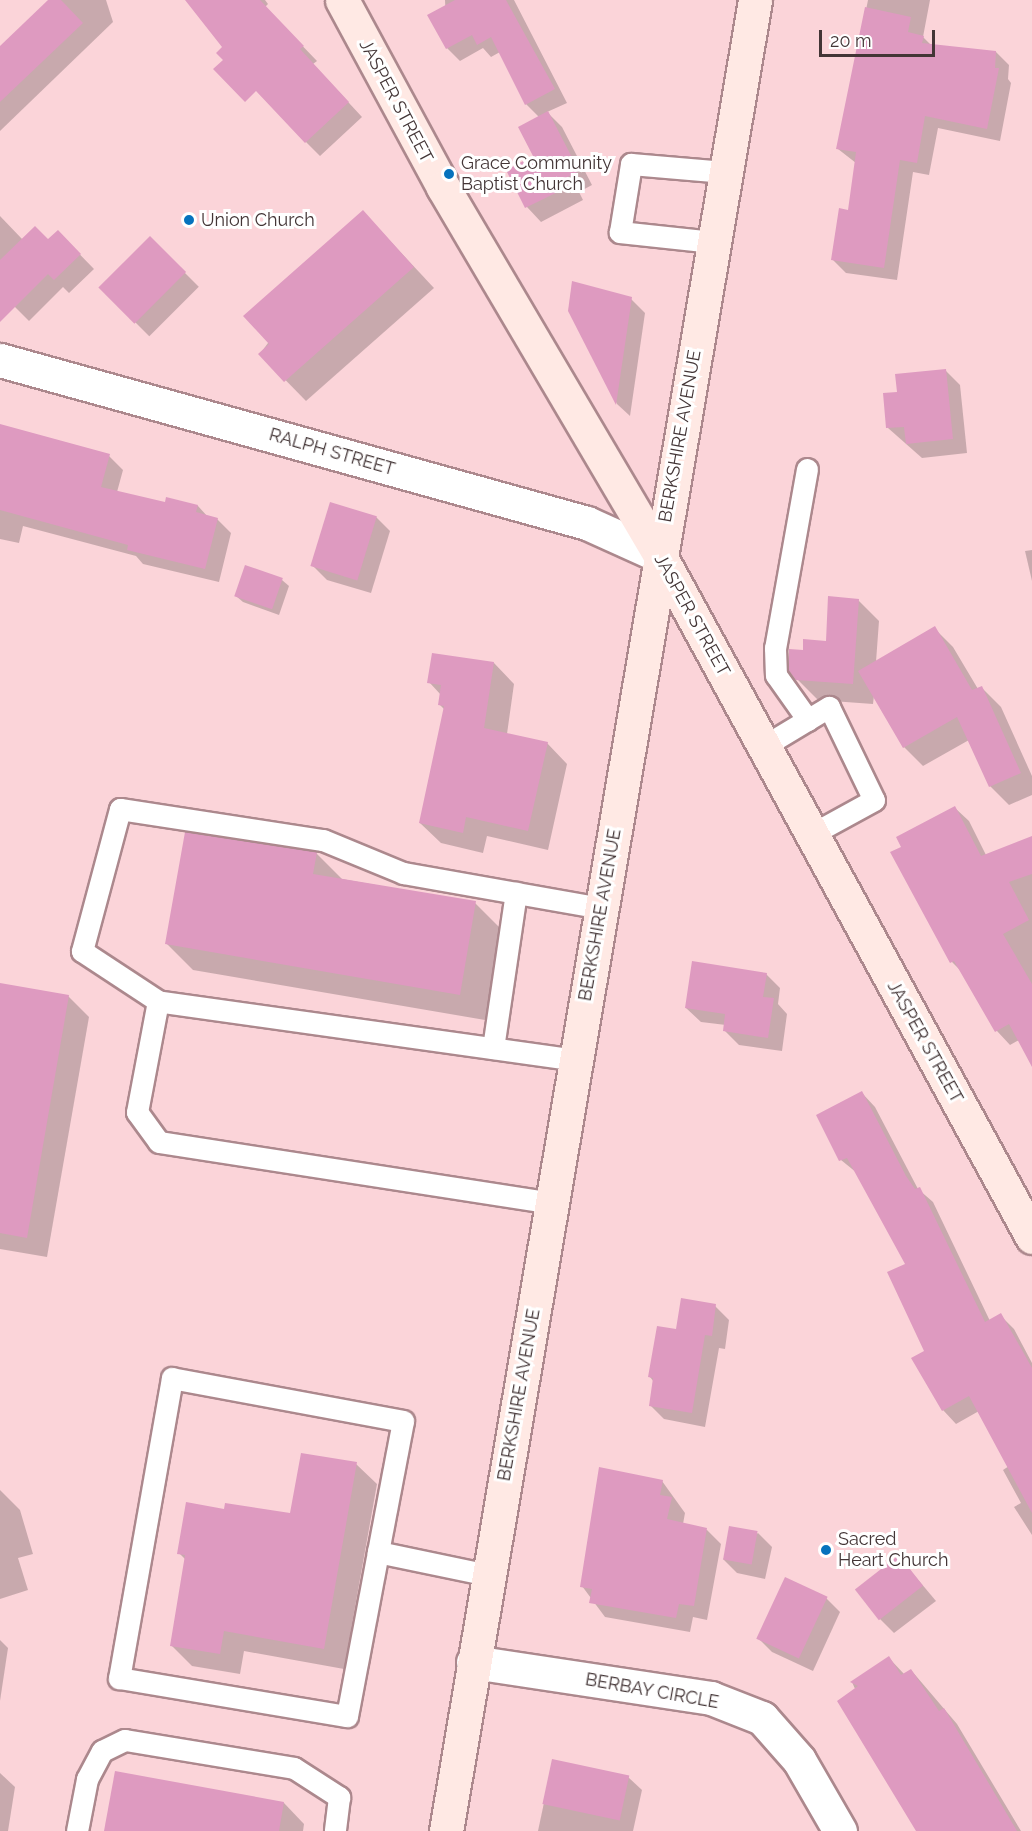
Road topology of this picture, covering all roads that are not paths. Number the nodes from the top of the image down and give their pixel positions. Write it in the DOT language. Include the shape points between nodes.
graph roads {
  1 [pos="342,0"];
  2 [pos="755,0"];
  3 [pos="725,172"];
  4 [pos="713,242"];
  5 [pos="0,360"];
  6 [pos="807,469"];
  7 [pos="660,556"];
  8 [pos="808,720"];
  9 [pos="764,746"];
  10 [pos="812,834"];
  11 [pos="516,893"];
  12 [pos="601,908"];
  13 [pos="158,1001"];
  14 [pos="493,1048"];
  15 [pos="576,1060"];
  16 [pos="551,1203"];
  17 [pos="1032,1237"];
  18 [pos="378,1552"];
  19 [pos="488,1575"];
  20 [pos="473,1662"];
  21 [pos="77,1831"];
  22 [pos="335,1831"];
  23 [pos="446,1831"];
  24 [pos="840,1831"];
  1 -- 7 [label="main road, JASPER STREET" via="443,187"];
  2 -- 3 [label="main road, BERKSHIRE AVENUE"];
  3 -- 4 [label="main road, BERKSHIRE AVENUE"];
  3 -- 4 [label="lane" via="631,164 620,232"];
  4 -- 7 [label="main road, BERKSHIRE AVENUE"];
  5 -- 7 [label="street, RALPH STREET" via="587,524"];
  6 -- 8 [label="lane" via="776,648 776,675"];
  7 -- 9 [label="main road, JASPER STREET"];
  7 -- 12 [label="main road, BERKSHIRE AVENUE"];
  8 -- 9 [label="lane"];
  8 -- 10 [label="lane" via="829,707 874,800"];
  9 -- 10 [label="main road, JASPER STREET"];
  10 -- 17 [label="main road, JASPER STREET"];
  11 -- 12 [label="lane"];
  11 -- 13 [label="lane" via="403,873 323,840 120,809 82,951"];
  11 -- 14 [label="lane"];
  12 -- 15 [label="main road, BERKSHIRE AVENUE"];
  13 -- 14 [label="lane"];
  13 -- 16 [label="lane" via="137,1112 159,1142"];
  14 -- 15 [label="lane"];
  15 -- 16 [label="main road, BERKSHIRE AVENUE"];
  16 -- 19 [label="main road, BERKSHIRE AVENUE"];
  18 -- 18 [label="lane" via="347,1716 119,1678 172,1378 403,1421"];
  18 -- 19 [label="lane"];
  19 -- 20 [label="main road, BERKSHIRE AVENUE"];
  20 -- 23 [label="main road, BERKSHIRE AVENUE"];
  20 -- 24 [label="street, BERBAY CIRCLE" via="711,1698 762,1718 800,1760"];
  21 -- 22 [label="lane" via="87,1779 102,1751 125,1740 294,1768 339,1797"];
}
